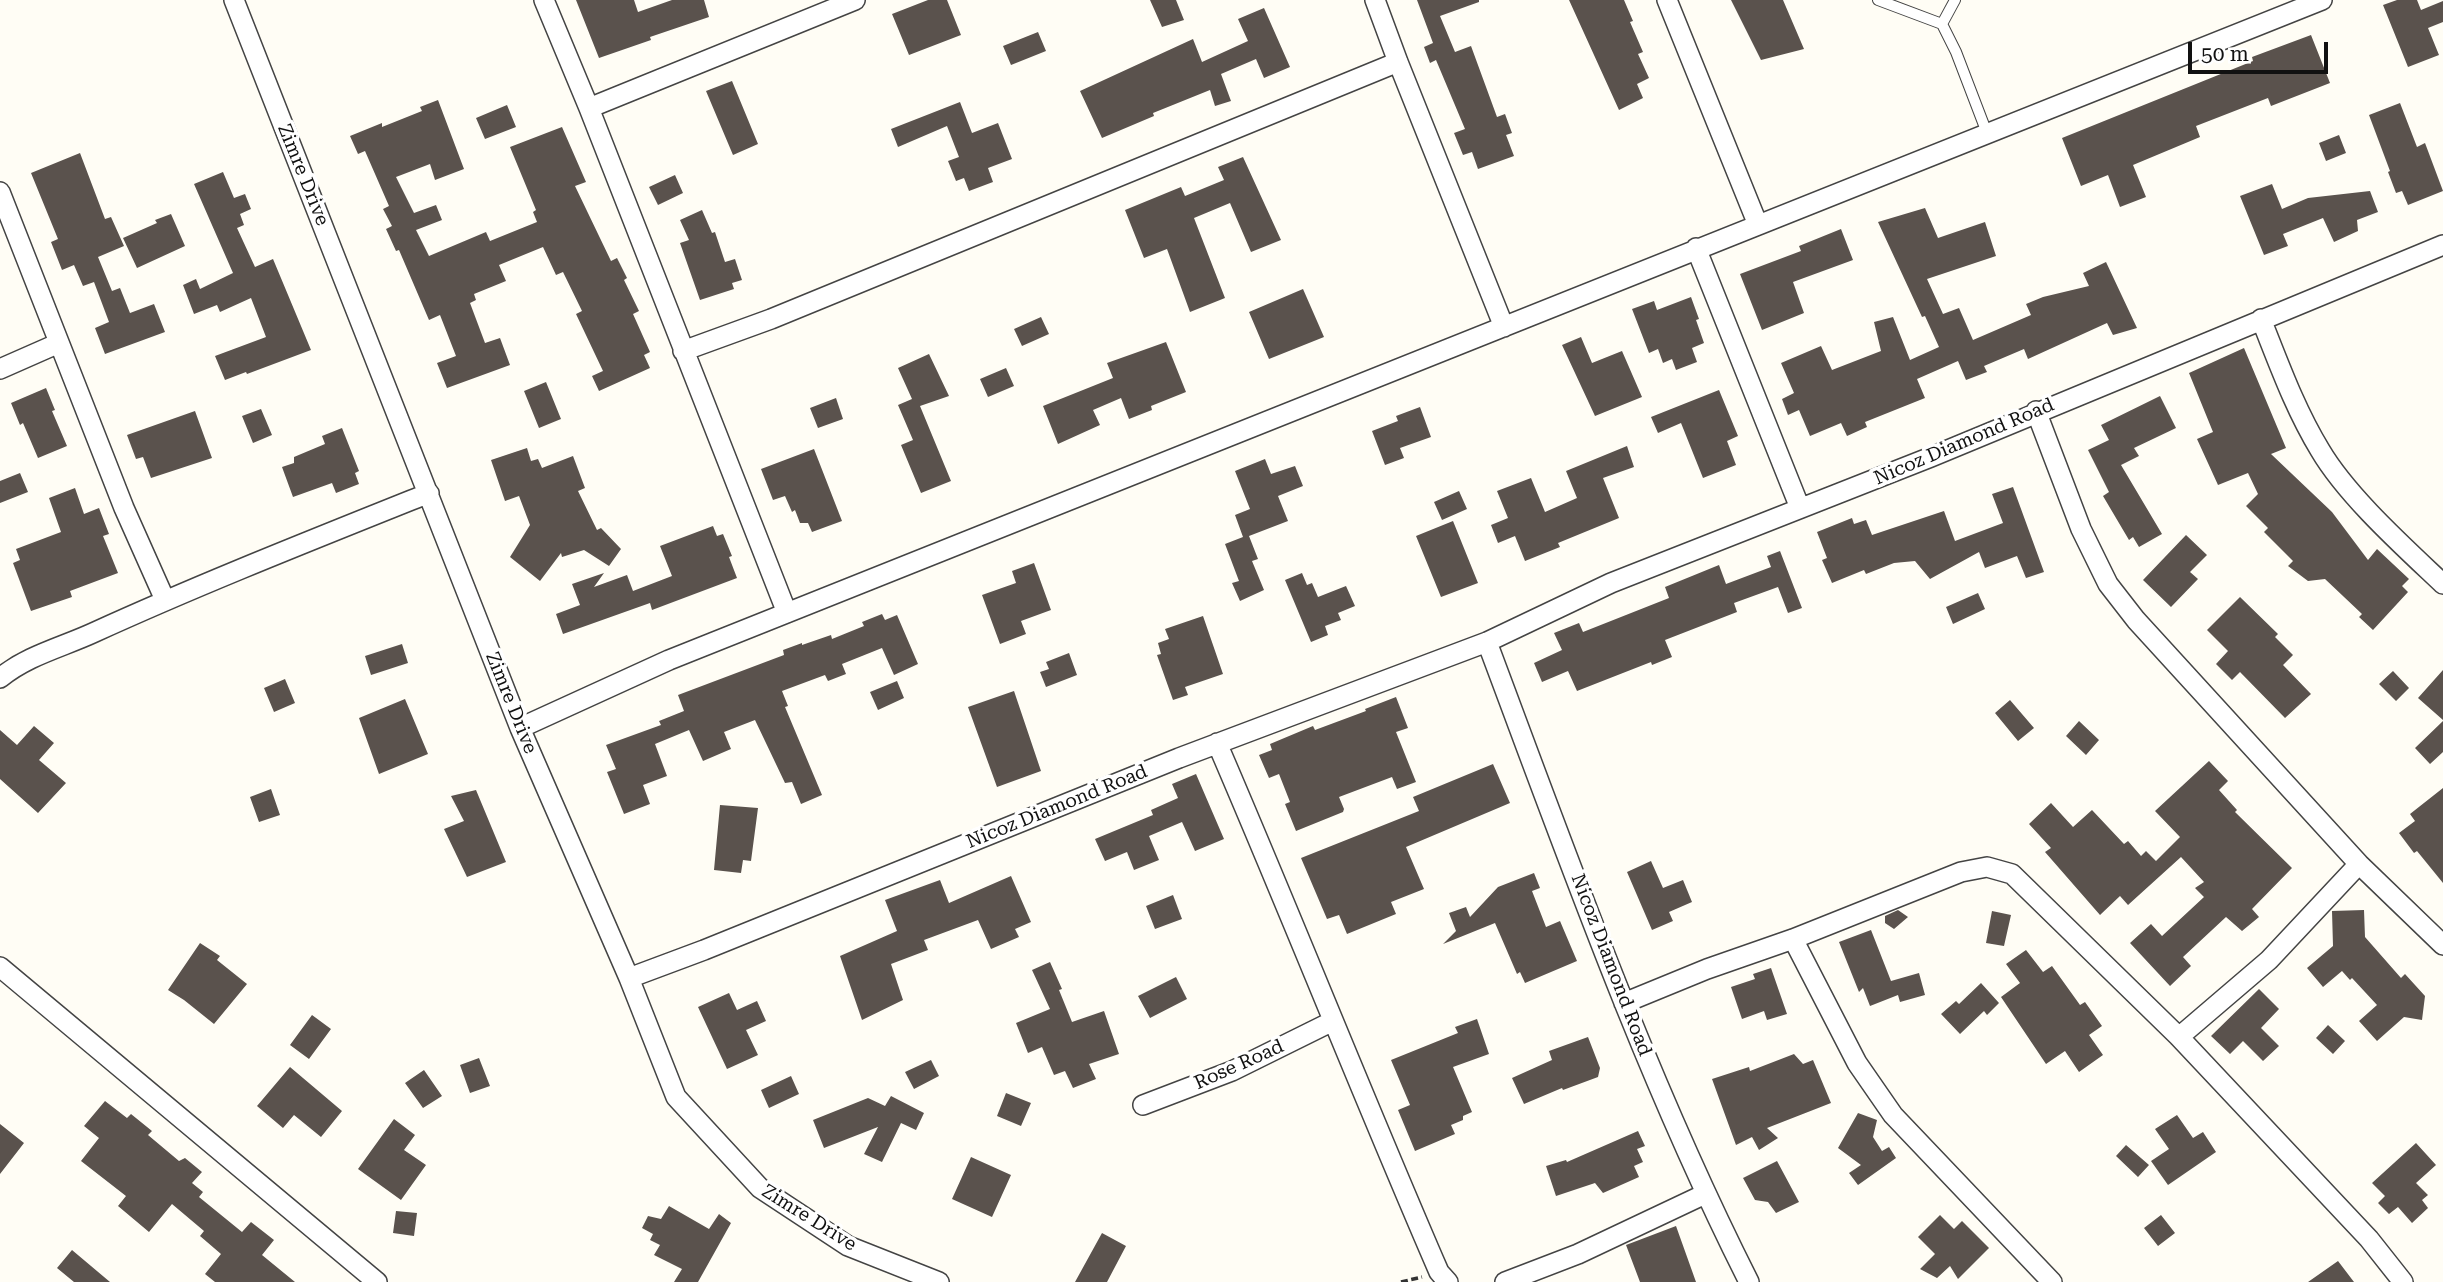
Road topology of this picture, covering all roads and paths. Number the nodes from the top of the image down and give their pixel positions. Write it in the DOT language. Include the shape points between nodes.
graph roads {
  1 [pos="234,0"];
  2 [pos="544,0"];
  3 [pos="855,0"];
  4 [pos="1376,0"];
  5 [pos="1667,0"];
  6 [pos="1878,0"];
  7 [pos="1955,0"];
  8 [pos="2322,0"];
  9 [pos="1942,23"];
  10 [pos="1398,62"];
  11 [pos="589,108"];
  12 [pos="1986,133"];
  13 [pos="0,192"];
  14 [pos="1758,225"];
  15 [pos="2443,245"];
  16 [pos="1696,248"];
  17 [pos="2261,319"];
  18 [pos="1504,327"];
  19 [pos="59,343"];
  20 [pos="683,351"];
  21 [pos="0,369"];
  22 [pos="2036,411"];
  23 [pos="429,493"];
  24 [pos="1800,508"];
  25 [pos="2443,584"];
  26 [pos="165,600"];
  27 [pos="787,613"];
  28 [pos="1487,642"];
  29 [pos="0,678"];
  30 [pos="520,728"];
  31 [pos="1217,743"];
  32 [pos="2360,864"];
  33 [pos="1793,939"];
  34 [pos="2443,945"];
  35 [pos="0,967"];
  36 [pos="629,978"];
  37 [pos="1624,1003"];
  38 [pos="1333,1021"];
  39 [pos="2179,1037"];
  40 [pos="1143,1105"];
  41 [pos="1704,1194"];
  42 [pos="377,1282"];
  43 [pos="939,1282"];
  44 [pos="1448,1282"];
  45 [pos="1505,1282"];
  46 [pos="1749,1282"];
  47 [pos="2052,1282"];
  48 [pos="2403,1282"];
  1 -- 23 [label="street, Zimre Drive"];
  2 -- 11 [label="street"];
  3 -- 11 [label="street"];
  4 -- 10 [label="street"];
  5 -- 14 [label="street"];
  6 -- 9 [label="lane"];
  7 -- 9 [label="lane"];
  8 -- 12 [label="street"];
  9 -- 12 [label="lane"];
  10 -- 18 [label="street"];
  10 -- 20 [label="street"];
  11 -- 20 [label="street"];
  12 -- 14 [label="street"];
  13 -- 19 [label="street"];
  14 -- 16 [label="street"];
  15 -- 17 [label="street, Nicoz Diamond Road"];
  16 -- 18 [label="street"];
  16 -- 24 [label="street"];
  17 -- 22 [label="street, Nicoz Diamond Road"];
  17 -- 25 [label="street" via="2295,404 2322,453 2353,493"];
  18 -- 27 [label="street"];
  19 -- 21 [label="street"];
  19 -- 26 [label="street"];
  20 -- 27 [label="street"];
  22 -- 24 [label="street, Nicoz Diamond Road"];
  22 -- 32 [label="street" via="2081,529 2108,584"];
  23 -- 26 [label="street"];
  23 -- 30 [label="street, Zimre Drive"];
  24 -- 28 [label="street, Nicoz Diamond Road" via="1611,583"];
  26 -- 29 [label="street" via="16,665"];
  27 -- 30 [label="street"];
  28 -- 31 [label="street, Nicoz Diamond Road"];
  28 -- 37 [label="street, Nicoz Diamond Road"];
  30 -- 36 [label="street, Zimre Drive"];
  31 -- 36 [label="street, Nicoz Diamond Road"];
  31 -- 38 [label="street"];
  32 -- 34 [label="street"];
  32 -- 39 [label="street" via="2269,960"];
  33 -- 37 [label="street"];
  33 -- 39 [label="street" via="1961,872 1987,867 2012,874"];
  33 -- 47 [label="street" via="1857,1063 1893,1115"];
  35 -- 42 [label="street"];
  36 -- 43 [label="street, Zimre Drive" via="676,1097 760,1188 849,1246"];
  37 -- 41 [label="street, Nicoz Diamond Road"];
  38 -- 40 [label="street, Rose Road" via="1232,1071"];
  38 -- 44 [label="street" via="1439,1272"];
  39 -- 48 [label="street" via="2369,1239"];
  41 -- 45 [label="street" via="1578,1254"];
  41 -- 46 [label="street, Nicoz Diamond Road"];
}
